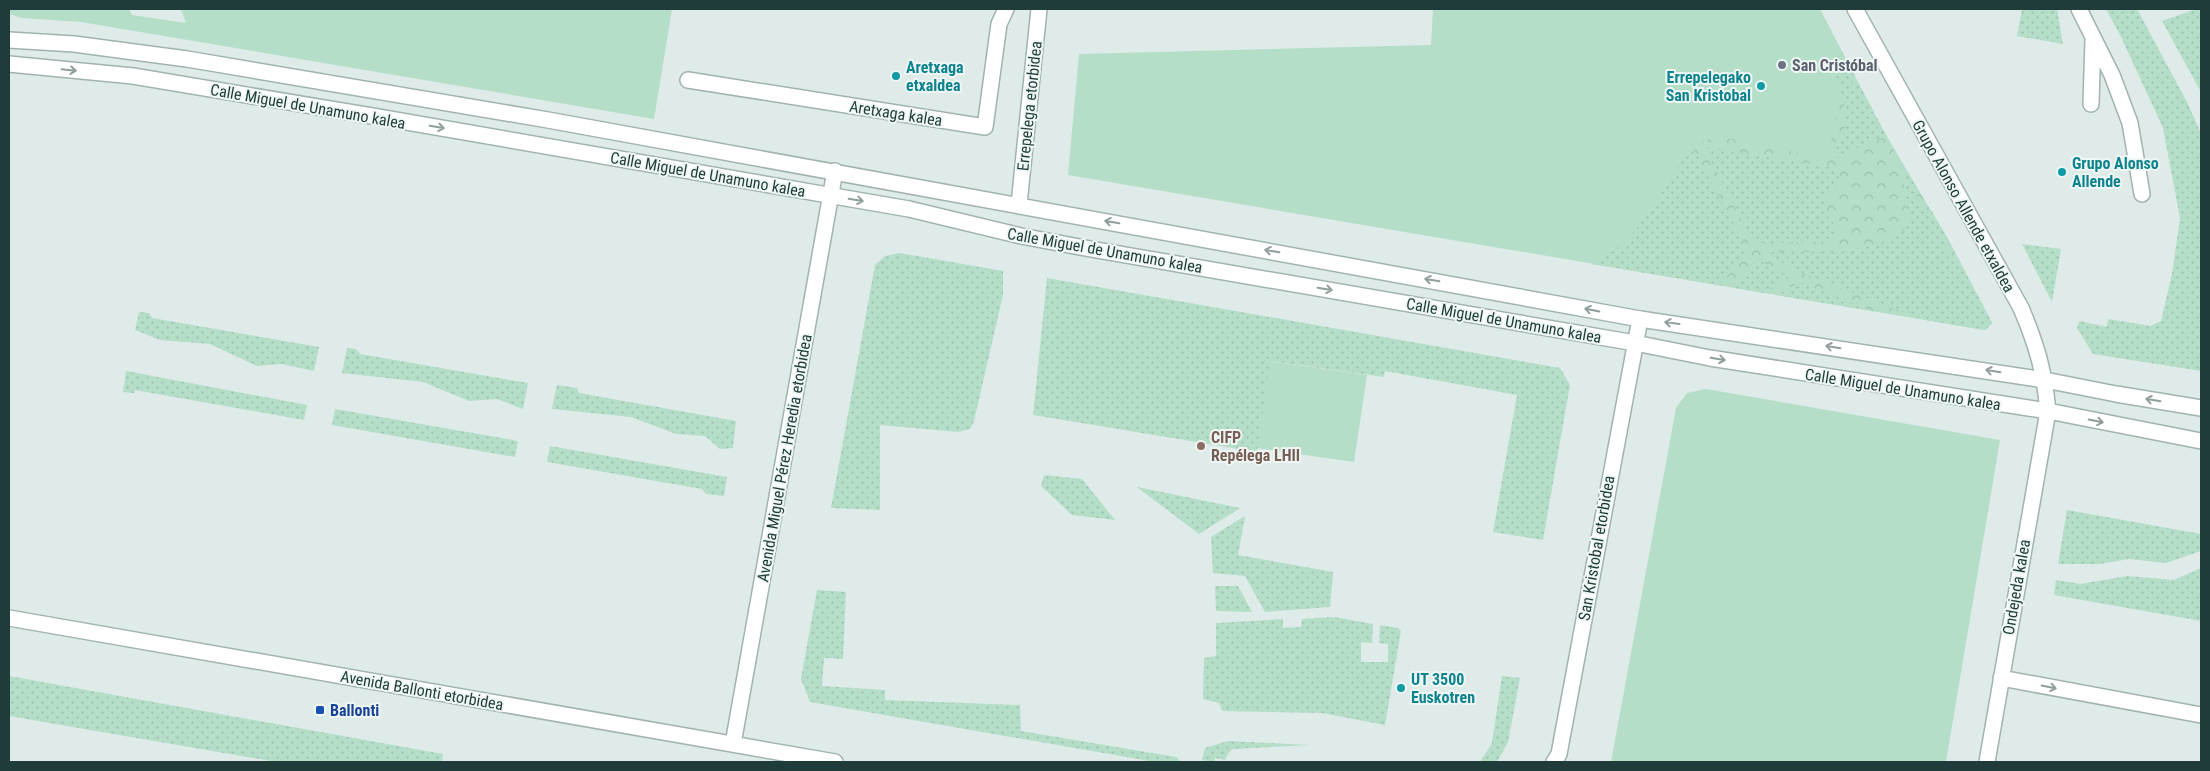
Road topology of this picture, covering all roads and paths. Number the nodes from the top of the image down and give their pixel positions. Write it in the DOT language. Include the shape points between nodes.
graph roads {
  1 [pos="1006,9"];
  2 [pos="1040,9"];
  3 [pos="1855,9"];
  4 [pos="2079,9"];
  5 [pos="2093,35"];
  6 [pos="9,40"];
  7 [pos="9,64"];
  8 [pos="688,80"];
  9 [pos="2091,104"];
  10 [pos="835,171"];
  11 [pos="2142,194"];
  12 [pos="829,196"];
  13 [pos="1018,204"];
  14 [pos="1640,319"];
  15 [pos="1636,343"];
  16 [pos="2045,380"];
  17 [pos="2201,408"];
  18 [pos="2048,411"];
  19 [pos="2201,441"];
  20 [pos="9,618"];
  21 [pos="2001,678"];
  22 [pos="2201,715"];
  23 [pos="733,744"];
  24 [pos="1558,760"];
  25 [pos="836,762"];
  26 [pos="1986,762"];
  1 -- 8 [label="street, Aretxaga kalea" via="1000,24 985,127"];
  2 -- 13 [label="street, Errepelega etorbidea"];
  3 -- 16 [label="street, Grupo Alonso Allende etxaldea" via="2021,308 2036,344"];
  4 -- 5 [label="street"];
  5 -- 9 [label="street"];
  5 -- 11 [label="street" via="2130,123"];
  6 -- 10 [label="street, Calle Miguel de Unamuno kalea" via="74,44 187,59"];
  7 -- 12 [label="street, Calle Miguel de Unamuno kalea, one-way" via="132,76"];
  10 -- 12 [label="street, Avenida Miguel Pérez Heredia etorbidea"];
  10 -- 13 [label="street, Calle Miguel de Unamuno kalea"];
  12 -- 15 [label="street, Calle Miguel de Unamuno kalea, one-way" via="1021,236"];
  12 -- 23 [label="street, Avenida Miguel Pérez Heredia etorbidea"];
  14 -- 13 [label="street, Calle Miguel de Unamuno kalea, one-way"];
  14 -- 15 [label="street, San Kristobal etorbidea"];
  16 -- 14 [label="street, Calle Miguel de Unamuno kalea, one-way"];
  15 -- 18 [label="street, Calle Miguel de Unamuno kalea, one-way" via="1710,358"];
  15 -- 24 [label="street, San Kristobal etorbidea"];
  17 -- 16 [label="street, Calle Miguel de Unamuno kalea, one-way"];
  16 -- 18 [label="street, Grupo Alonso Allende etxaldea"];
  18 -- 19 [label="street, Calle Miguel de Unamuno kalea, one-way"];
  18 -- 21 [label="street, Ondejeda kalea"];
  20 -- 23 [label="street, Avenida Ballonti etorbidea"];
  21 -- 22 [label="street, one-way"];
  21 -- 26 [label="street, Ondejeda kalea"];
  23 -- 25 [label="street, Avenida Ballonti etorbidea"];
}
